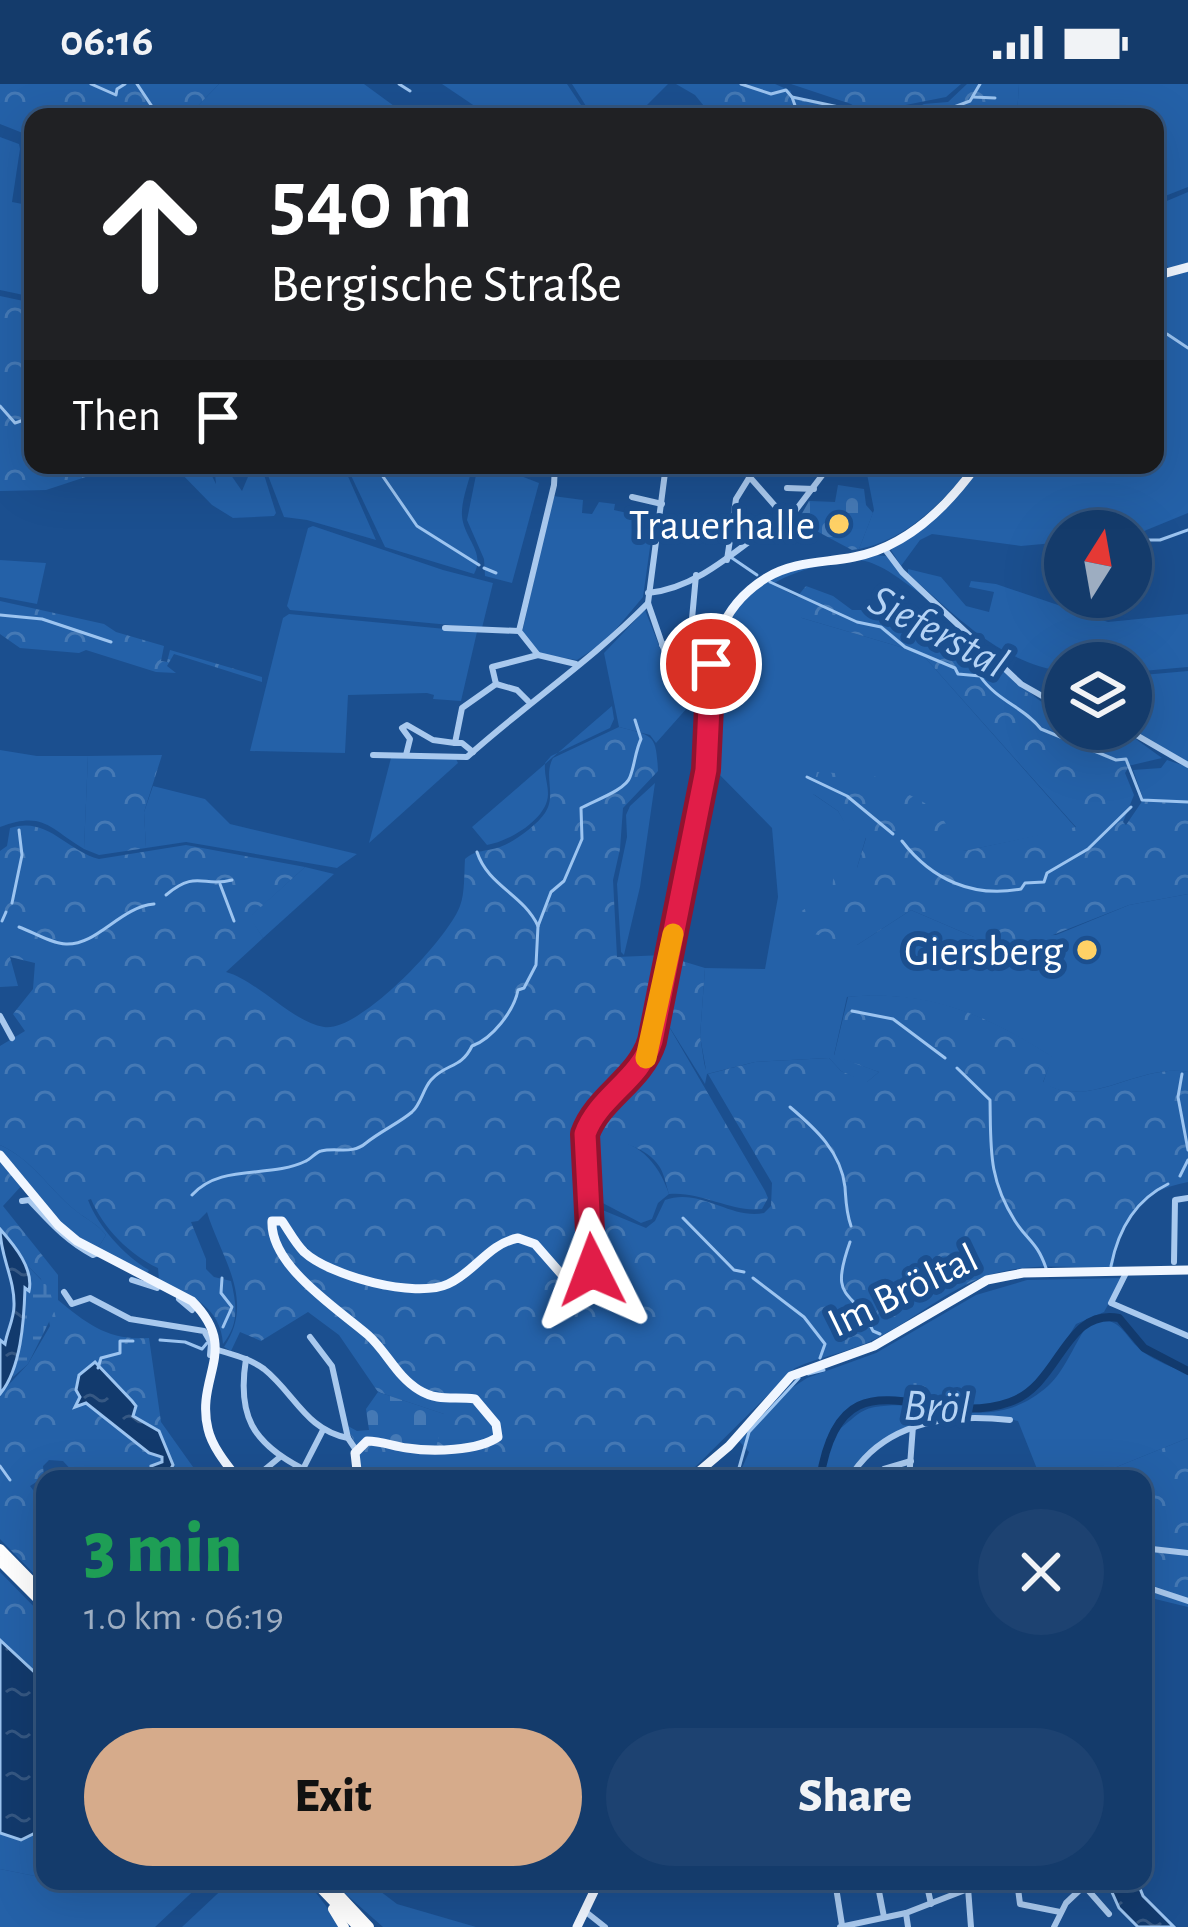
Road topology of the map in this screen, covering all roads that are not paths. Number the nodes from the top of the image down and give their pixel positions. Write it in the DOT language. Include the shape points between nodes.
graph roads {
  1 [pos="555,474"];
  2 [pos="665,474"];
  3 [pos="746,474"];
  4 [pos="824,474"];
  5 [pos="969,474"];
  6 [pos="749,478"];
  7 [pos="787,488"];
  8 [pos="814,490"];
  9 [pos="632,497"];
  10 [pos="662,504"];
  11 [pos="789,519"];
  12 [pos="884,548"];
  13 [pos="727,560"];
  14 [pos="696,575"];
  15 [pos="648,593"];
  16 [pos="648,603"];
  17 [pos="445,628"];
  18 [pos="519,631"];
  19 [pos="662,645"];
  20 [pos="538,655"];
  21 [pos="576,664"];
  22 [pos="496,684"];
  23 [pos="1044,698"];
  24 [pos="529,702"];
  25 [pos="708,707"];
  26 [pos="454,743"];
  27 [pos="1152,744"];
  28 [pos="473,752"];
  29 [pos="373,755"];
  30 [pos="406,755"];
  31 [pos="1188,765"];
  32 [pos="0,1016"];
  33 [pos="12,1038"];
  34 [pos="0,1155"];
  35 [pos="1188,1198"];
  36 [pos="22,1201"];
  37 [pos="98,1253"];
  38 [pos="1174,1262"];
  39 [pos="1188,1270"];
  40 [pos="1127,1271"];
  41 [pos="132,1280"];
  42 [pos="152,1283"];
  43 [pos="64,1292"];
  44 [pos="192,1310"];
  45 [pos="1188,1336"];
  46 [pos="310,1337"];
  47 [pos="218,1353"];
  48 [pos="247,1360"];
  49 [pos="1010,1420"];
  50 [pos="914,1426"];
  51 [pos="323,1430"];
  52 [pos="359,1434"];
  53 [pos="348,1437"];
  54 [pos="356,1450"];
  55 [pos="280,1457"];
  56 [pos="911,1461"];
  57 [pos="232,1470"];
  58 [pos="264,1470"];
  59 [pos="304,1470"];
  60 [pos="357,1470"];
  61 [pos="701,1470"];
  62 [pos="856,1470"];
  63 [pos="883,1470"];
  64 [pos="910,1470"];
  65 [pos="0,1549"];
  66 [pos="1152,1549"];
  67 [pos="1188,1553"];
  68 [pos="0,1561"];
  69 [pos="36,1586"];
  70 [pos="1152,1589"];
  71 [pos="36,1597"];
  72 [pos="1188,1601"];
  73 [pos="323,1890"];
  74 [pos="325,1890"];
  75 [pos="328,1890"];
  76 [pos="595,1890"];
  77 [pos="836,1890"];
  78 [pos="878,1890"];
  79 [pos="928,1890"];
  80 [pos="964,1890"];
  81 [pos="1018,1890"];
  82 [pos="1077,1890"];
  83 [pos="1087,1890"];
  84 [pos="931,1904"];
  85 [pos="586,1912"];
  86 [pos="1060,1912"];
  87 [pos="906,1913"];
  88 [pos="1109,1914"];
  89 [pos="880,1921"];
  90 [pos="344,1927"];
  91 [pos="358,1927"];
  92 [pos="372,1927"];
  93 [pos="578,1927"];
  94 [pos="589,1927"];
  95 [pos="603,1927"];
  96 [pos="842,1927"];
  97 [pos="908,1927"];
  98 [pos="970,1927"];
  99 [pos="1054,1927"];
  1 -- 18 [label="street"];
  2 -- 10 [label="street"];
  3 -- 6 [label="street"];
  4 -- 8 [label="street"];
  5 -- 12 [label="main road" via="935,512"];
  6 -- 11 [label="street"];
  6 -- 13 [label="street" via="736,499"];
  7 -- 8 [label="street"];
  8 -- 11 [label="street"];
  9 -- 10 [label="street"];
  10 -- 15 [label="street"];
  11 -- 13 [label="street" via="749,538"];
  12 -- 23 [label="street"];
  12 -- 25 [label="main road" via="785,568 752,587 721,630"];
  13 -- 14 [label="street"];
  14 -- 15 [label="street"];
  14 -- 19 [label="street" via="691,630"];
  15 -- 16 [label="street"];
  16 -- 19 [label="street"];
  16 -- 21 [label="street"];
  17 -- 18 [label="street"];
  18 -- 20 [label="street"];
  19 -- 25 [label="street" via="683,698"];
  20 -- 21 [label="street"];
  20 -- 22 [label="street" via="493,667"];
  21 -- 24 [label="street"];
  22 -- 24 [label="street"];
  22 -- 26 [label="street" via="462,708"];
  24 -- 28 [label="street"];
  25 -- 54 [label="main road" via="706,770 647,1057 585,1134 592,1268 585,1282 570,1284 521,1238 496,1246 438,1288 363,1280 311,1257 282,1220 272,1222 301,1277 368,1334 405,1380 439,1398 475,1399 499,1432 485,1444 418,1449 370,1440"];
  26 -- 28 [label="street"];
  26 -- 30 [label="street" via="407,725"];
  27 -- 31 [label="street"];
  28 -- 30 [label="street"];
  29 -- 30 [label="street"];
  32 -- 33 [label="street"];
  34 -- 37 [label="main road" via="58,1225"];
  35 -- 38 [label="street" via="1175,1199"];
  36 -- 37 [label="street" via="80,1248"];
  37 -- 42 [label="main road"];
  39 -- 40 [label="main road, Im Bröltal"];
  40 -- 45 [label="street" via="1111,1303"];
  40 -- 61 [label="main road, Im Bröltal" via="1023,1273 973,1286 874,1346 790,1376"];
  41 -- 42 [label="street"];
  42 -- 44 [label="street"];
  42 -- 47 [label="main road" via="201,1310"];
  43 -- 47 [label="street" via="73,1304 90,1298 130,1319 204,1331 210,1354"];
  46 -- 53 [label="street" via="332,1366"];
  47 -- 48 [label="street"];
  47 -- 57 [label="main road" via="207,1423"];
  48 -- 51 [label="street"];
  48 -- 55 [label="street" via="243,1406"];
  49 -- 50 [label="street"];
  50 -- 56 [label="street"];
  50 -- 62 [label="street" via="867,1453"];
  51 -- 53 [label="street"];
  51 -- 59 [label="street"];
  52 -- 53 [label="street"];
  53 -- 54 [label="street"];
  54 -- 60 [label="main road"];
  55 -- 58 [label="street"];
  55 -- 59 [label="street"];
  56 -- 63 [label="street"];
  56 -- 64 [label="street"];
  65 -- 69 [label="highway"];
  66 -- 67 [label="street"];
  68 -- 71 [label="highway"];
  70 -- 72 [label="street"];
  73 -- 90 [label="highway"];
  74 -- 91 [label="highway"];
  75 -- 92 [label="highway"];
  76 -- 85 [label="main road"];
  77 -- 96 [label="street"];
  78 -- 89 [label="street"];
  79 -- 84 [label="street"];
  80 -- 84 [label="street"];
  80 -- 98 [label="street"];
  81 -- 86 [label="street" via="1020,1904"];
  82 -- 86 [label="street"];
  83 -- 88 [label="street"];
  84 -- 87 [label="street"];
  85 -- 93 [label="main road"];
  85 -- 95 [label="street"];
  86 -- 99 [label="street"];
  87 -- 89 [label="street"];
  87 -- 97 [label="street"];
  89 -- 96 [label="street"];
  94 -- 95 [label="street"];
}
